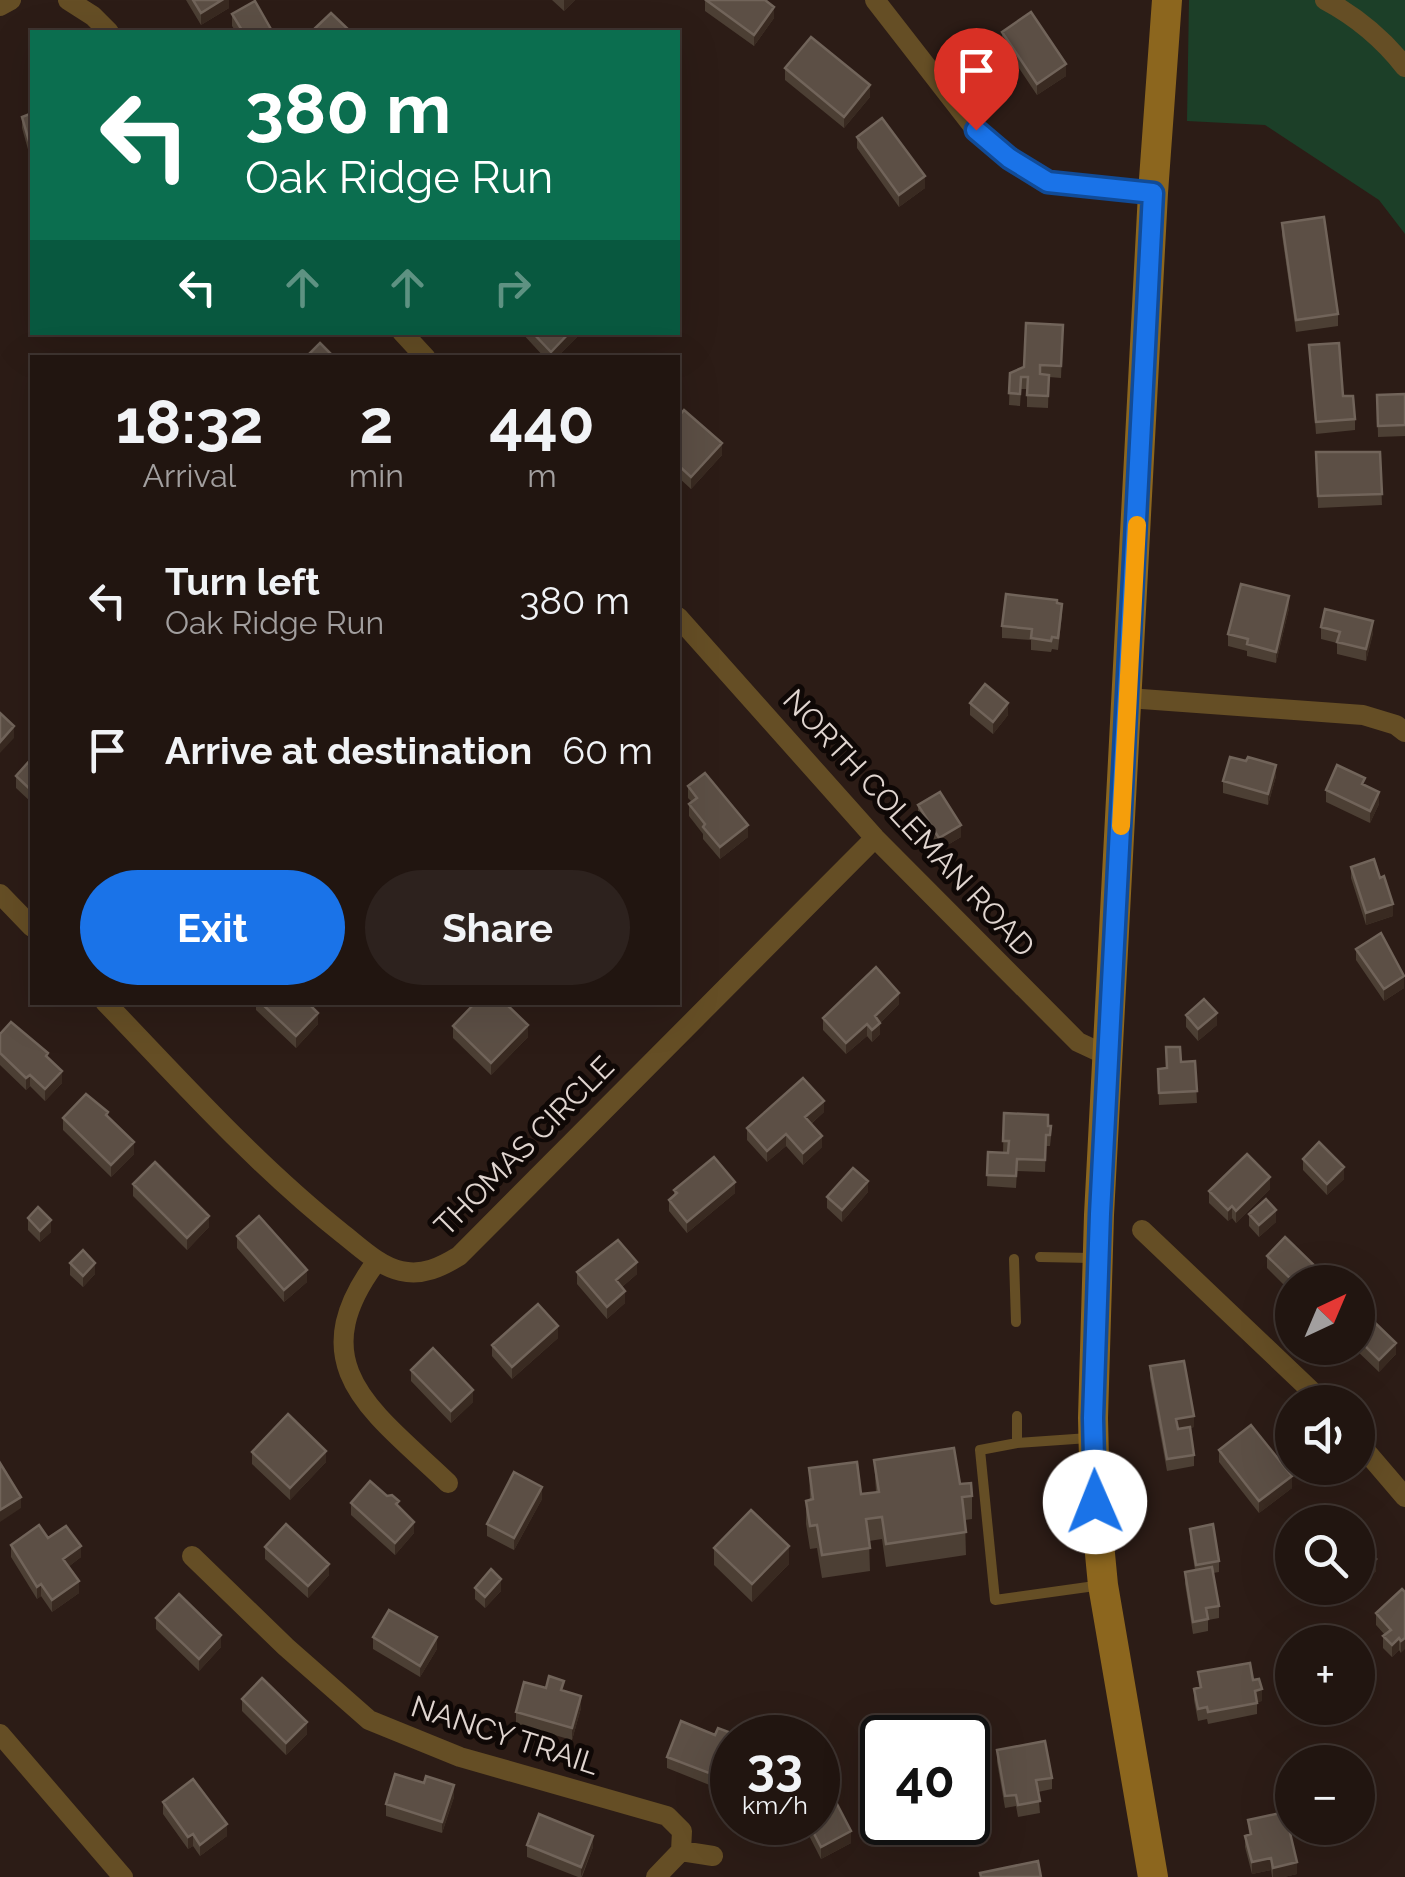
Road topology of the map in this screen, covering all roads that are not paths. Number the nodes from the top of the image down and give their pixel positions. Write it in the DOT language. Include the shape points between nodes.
graph roads {
  1 [pos="10,0"];
  2 [pos="68,0"];
  3 [pos="874,0"];
  4 [pos="1167,0"];
  5 [pos="1326,0"];
  6 [pos="0,6"];
  7 [pos="108,30"];
  8 [pos="1405,67"];
  9 [pos="1153,193"];
  10 [pos="405,335"];
  11 [pos="423,355"];
  12 [pos="680,619"];
  13 [pos="1128,698"];
  14 [pos="1405,732"];
  15 [pos="875,838"];
  16 [pos="0,894"];
  17 [pos="30,925"];
  18 [pos="108,1005"];
  19 [pos="1108,1056"];
  20 [pos="1142,1230"];
  21 [pos="1040,1257"];
  22 [pos="1014,1258"];
  23 [pos="1098,1258"];
  24 [pos="376,1261"];
  25 [pos="1016,1322"];
  26 [pos="1305,1385"];
  27 [pos="1017,1416"];
  28 [pos="1094,1438"];
  29 [pos="1017,1443"];
  30 [pos="1375,1462"];
  31 [pos="448,1483"];
  32 [pos="1405,1497"];
  33 [pos="192,1556"];
  34 [pos="1102,1585"];
  35 [pos="0,1734"];
  36 [pos="681,1851"];
  37 [pos="712,1856"];
  38 [pos="123,1877"];
  39 [pos="656,1877"];
  40 [pos="1154,1877"];
  1 -- 6 [label="street"];
  2 -- 7 [label="street"];
  3 -- 9 [label="street" via="976,130 1009,158 1048,182"];
  4 -- 9 [label="street"];
  5 -- 8 [label="street" via="1376,35"];
  9 -- 13 [label="street"];
  10 -- 11 [label="street"];
  12 -- 15 [label="street, NORTH COLEMAN ROAD"];
  13 -- 14 [label="street" via="1363,714"];
  13 -- 19 [label="street"];
  15 -- 19 [label="street, NORTH COLEMAN ROAD" via="1078,1042"];
  15 -- 24 [label="street, THOMAS CIRCLE" via="459,1256 421,1272"];
  16 -- 17 [label="street"];
  18 -- 24 [label="street, THOMAS CIRCLE" via="257,1160"];
  19 -- 23 [label="street"];
  20 -- 26 [label="street"];
  21 -- 23 [label="lane"];
  22 -- 25 [label="lane"];
  23 -- 28 [label="street"];
  24 -- 31 [label="street" via="347,1310 347,1369 369,1407"];
  27 -- 29 [label="lane"];
  28 -- 29 [label="lane"];
  28 -- 34 [label="street"];
  29 -- 34 [label="lane" via="980,1450 996,1600"];
  30 -- 32 [label="street"];
  33 -- 36 [label="street, NANCY TRAIL" via="370,1720 460,1757 667,1816 682,1831"];
  34 -- 40 [label="street"];
  35 -- 38 [label="street"];
  36 -- 37 [label="street"];
  36 -- 39 [label="street"];
}
